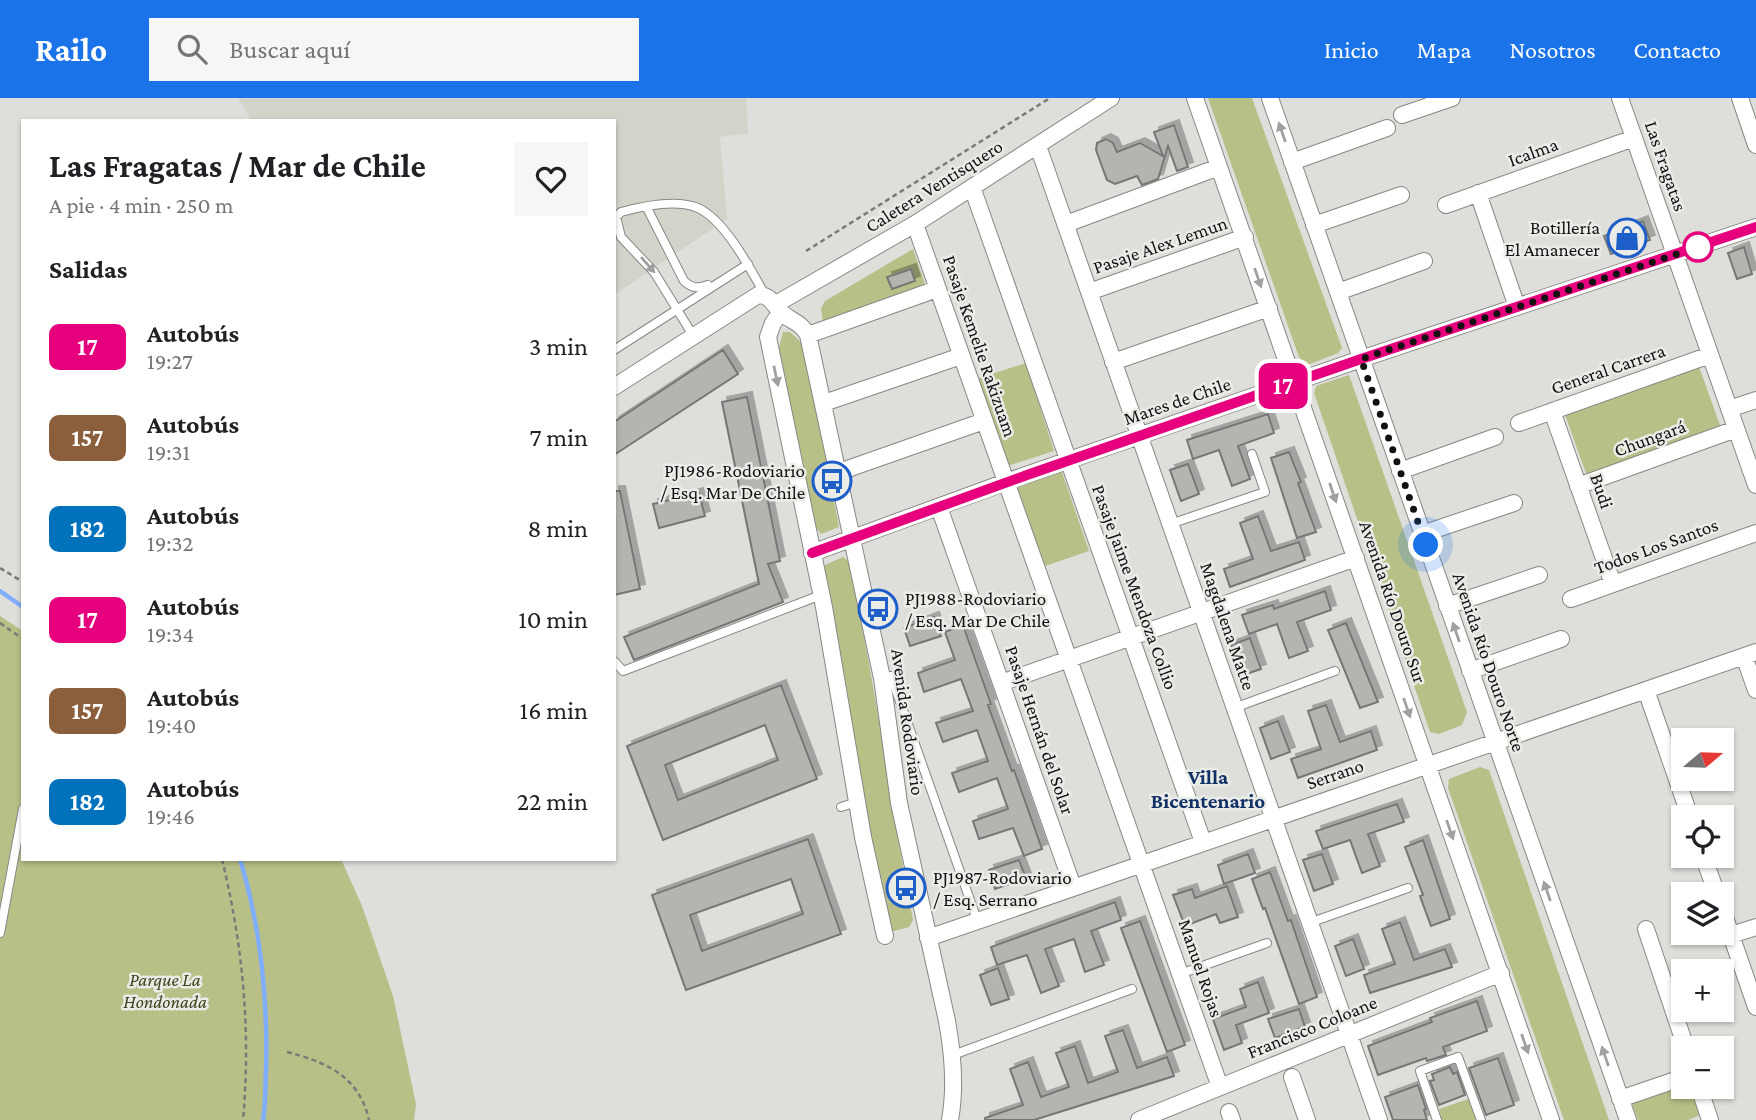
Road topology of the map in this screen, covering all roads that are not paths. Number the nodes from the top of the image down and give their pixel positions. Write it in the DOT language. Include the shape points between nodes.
graph roads {
  1 [pos="1111,98"];
  2 [pos="1195,98"];
  3 [pos="1270,98"];
  4 [pos="1620,98"];
  5 [pos="1740,98"];
  6 [pos="1444,99"];
  7 [pos="1402,115"];
  8 [pos="1387,128"];
  9 [pos="1634,138"];
  10 [pos="1756,145"];
  11 [pos="1038,146"];
  12 [pos="1292,162"];
  13 [pos="1219,167"];
  14 [pos="972,187"];
  15 [pos="1478,194"];
  16 [pos="1401,195"];
  17 [pos="1446,205"];
  18 [pos="647,208"];
  19 [pos="915,224"];
  20 [pos="1066,224"];
  21 [pos="1314,225"];
  22 [pos="1756,227"];
  23 [pos="1245,237"];
  24 [pos="1675,255"];
  25 [pos="1424,261"];
  26 [pos="748,264"];
  27 [pos="725,279"];
  28 [pos="937,289"];
  29 [pos="1089,292"];
  30 [pos="1338,292"];
  31 [pos="774,304"];
  32 [pos="1517,307"];
  33 [pos="1269,308"];
  34 [pos="677,309"];
  35 [pos="808,335"];
  36 [pos="694,337"];
  37 [pos="616,349"];
  38 [pos="1710,355"];
  39 [pos="961,356"];
  40 [pos="1361,359"];
  41 [pos="1113,362"];
  42 [pos="1294,383"];
  43 [pos="616,386"];
  44 [pos="1756,400"];
  45 [pos="824,403"];
  46 [pos="1729,409"];
  47 [pos="1552,411"];
  48 [pos="984,421"];
  49 [pos="1519,422"];
  50 [pos="1736,429"];
  51 [pos="1139,437"];
  52 [pos="1495,437"];
  53 [pos="1252,454"];
  54 [pos="1068,461"];
  55 [pos="1400,471"];
  56 [pos="839,472"];
  57 [pos="1006,482"];
  58 [pos="1756,485"];
  59 [pos="1578,486"];
  60 [pos="1514,502"];
  61 [pos="939,507"];
  62 [pos="1170,524"];
  63 [pos="1756,533"];
  64 [pos="1422,534"];
  65 [pos="853,538"];
  66 [pos="812,553"];
  67 [pos="1356,558"];
  68 [pos="1539,575"];
  69 [pos="1612,584"];
  70 [pos="821,595"];
  71 [pos="1571,599"];
  72 [pos="1447,606"];
  73 [pos="1200,611"];
  74 [pos="1130,636"];
  75 [pos="1561,639"];
  76 [pos="1750,654"];
  77 [pos="1069,658"];
  78 [pos="616,664"];
  79 [pos="1335,671"];
  80 [pos="1470,671"];
  81 [pos="883,678"];
  82 [pos="1001,682"];
  83 [pos="1646,690"];
  84 [pos="1756,690"];
  85 [pos="1234,708"];
  86 [pos="1495,742"];
  87 [pos="1427,765"];
  88 [pos="1686,805"];
  89 [pos="1272,818"];
  90 [pos="21,820"];
  91 [pos="1203,842"];
  92 [pos="1143,863"];
  93 [pos="1073,887"];
  94 [pos="1408,888"];
  95 [pos="977,920"];
  96 [pos="1309,923"];
  97 [pos="1756,927"];
  98 [pos="1646,929"];
  99 [pos="0,933"];
  100 [pos="1734,934"];
  101 [pos="885,936"];
  102 [pos="928,938"];
  103 [pos="1267,943"];
  104 [pos="1734,944"];
  105 [pos="1500,973"];
  106 [pos="1180,974"];
  107 [pos="1132,989"];
  108 [pos="1756,1007"];
  109 [pos="1349,1034"];
  110 [pos="1682,1036"];
  111 [pos="953,1055"];
  112 [pos="1292,1077"];
  113 [pos="1671,1081"];
  114 [pos="1220,1087"];
  115 [pos="1620,1099"];
  116 [pos="1703,1099"];
  117 [pos="950,1120"];
  118 [pos="1139,1120"];
  119 [pos="1307,1120"];
  120 [pos="1379,1120"];
  121 [pos="1437,1120"];
  122 [pos="1481,1120"];
  123 [pos="1551,1120"];
  124 [pos="1628,1120"];
  125 [pos="1710,1120"];
  1 -- 11 [label="street, Caletera Ventisquero"];
  2 -- 13 [label="street, Avenida Río Douro Sur"];
  12 -- 3 [label="street, Avenida Río Douro Norte, one-way"];
  4 -- 9 [label="street, Las Fragatas"];
  5 -- 10 [label="street"];
  6 -- 7 [label="street"];
  8 -- 12 [label="street"];
  9 -- 15 [label="street, Icalma"];
  9 -- 24 [label="street, Las Fragatas"];
  11 -- 14 [label="street, Caletera Ventisquero"];
  11 -- 20 [label="street, Magdalena Matte"];
  12 -- 21 [label="street, Avenida Río Douro Norte"];
  13 -- 20 [label="street"];
  13 -- 23 [label="street, Avenida Río Douro Sur"];
  14 -- 19 [label="street, Caletera Ventisquero"];
  14 -- 54 [label="street, Pasaje Jaime Mendoza Collio"];
  15 -- 17 [label="street, Icalma"];
  15 -- 32 [label="street"];
  16 -- 21 [label="street"];
  18 -- 26 [label="lane" via="674,204 700,209"];
  18 -- 27 [label="lane" via="684,281 701,288"];
  18 -- 34 [label="lane, one-way" via="621,212 617,228 629,247 646,261"];
  19 -- 28 [label="street, Pasaje Kemelie Rakizuam"];
  19 -- 31 [label="street, Caletera Ventisquero"];
  20 -- 29 [label="street, Magdalena Matte"];
  21 -- 30 [label="street, Avenida Río Douro Norte"];
  22 -- 24 [label="street, Mares de Chile"];
  23 -- 29 [label="street, Pasaje Alex Lemun"];
  23 -- 33 [label="street, Avenida Río Douro Sur, one-way"];
  24 -- 32 [label="street, Mares de Chile"];
  24 -- 38 [label="street, Las Fragatas"];
  25 -- 30 [label="street"];
  26 -- 27 [label="lane"];
  26 -- 31 [label="lane"];
  27 -- 34 [label="lane"];
  28 -- 35 [label="street"];
  28 -- 39 [label="street, Pasaje Kemelie Rakizuam"];
  29 -- 41 [label="street, Magdalena Matte"];
  30 -- 40 [label="street, Avenida Río Douro Norte"];
  31 -- 35 [label="street"];
  31 -- 36 [label="street, Caletera Ventisquero" via="758,295"];
  31 -- 66 [label="street, one-way" via="768,337"];
  32 -- 40 [label="street, Mares de Chile"];
  33 -- 41 [label="street"];
  33 -- 42 [label="street, Avenida Río Douro Sur"];
  34 -- 36 [label="lane"];
  34 -- 37 [label="lane"];
  35 -- 45 [label="street, Avenida Rodoviario"];
  36 -- 43 [label="street, Caletera Ventisquero"];
  38 -- 46 [label="street, Las Fragatas"];
  38 -- 47 [label="street, General Carrera"];
  39 -- 45 [label="street"];
  39 -- 48 [label="street, Pasaje Kemelie Rakizuam"];
  40 -- 42 [label="street, Mares de Chile"];
  40 -- 55 [label="street, Avenida Río Douro Norte"];
  41 -- 51 [label="street, Magdalena Matte"];
  42 -- 51 [label="street, Mares de Chile"];
  42 -- 67 [label="street, Avenida Río Douro Sur, one-way"];
  44 -- 46 [label="street"];
  45 -- 56 [label="street, Avenida Rodoviario"];
  46 -- 50 [label="street, Las Fragatas"];
  47 -- 49 [label="street, General Carrera"];
  47 -- 59 [label="street, Budi"];
  48 -- 56 [label="street"];
  48 -- 57 [label="street, Pasaje Kemelie Rakizuam"];
  50 -- 58 [label="street, Las Fragatas"];
  50 -- 59 [label="street, Chungará"];
  51 -- 54 [label="street, Mares de Chile"];
  51 -- 62 [label="street, Magdalena Matte"];
  52 -- 55 [label="street"];
  53 -- 62 [label="lane" via="1265,492"];
  54 -- 57 [label="street, Mares de Chile"];
  54 -- 74 [label="street, Pasaje Jaime Mendoza Collio"];
  55 -- 64 [label="street, Avenida Río Douro Norte"];
  56 -- 65 [label="street, Avenida Rodoviario"];
  57 -- 61 [label="street, Mares de Chile"];
  57 -- 77 [label="street, Pasaje Kemelie Rakizuam"];
  59 -- 69 [label="street, Budi"];
  60 -- 64 [label="street"];
  61 -- 65 [label="street, Mares de Chile"];
  61 -- 82 [label="street, Pasaje Hernán del Solar"];
  62 -- 73 [label="street, Magdalena Matte"];
  63 -- 69 [label="street, Todos Los Santos"];
  64 -- 72 [label="street, Avenida Río Douro Norte"];
  65 -- 66 [label="street, Mares de Chile"];
  65 -- 81 [label="street, Avenida Rodoviario"];
  66 -- 70 [label="street"];
  67 -- 73 [label="street"];
  67 -- 87 [label="street, Avenida Río Douro Sur, one-way"];
  68 -- 72 [label="street"];
  69 -- 71 [label="street, Todos Los Santos"];
  70 -- 78 [label="lane" via="623,671"];
  70 -- 101 [label="street" via="839,684 849,805"];
  80 -- 72 [label="street, Avenida Río Douro Norte, one-way"];
  73 -- 74 [label="street"];
  73 -- 85 [label="street, Magdalena Matte"];
  74 -- 77 [label="street"];
  74 -- 91 [label="street, Pasaje Jaime Mendoza Collio"];
  75 -- 80 [label="street"];
  76 -- 83 [label="street, Serrano"];
  76 -- 84 [label="street"];
  77 -- 82 [label="street"];
  77 -- 92 [label="street, Manuel Rojas"];
  79 -- 85 [label="lane"];
  80 -- 86 [label="street, Avenida Río Douro Norte"];
  81 -- 95 [label="lane" via="891,676"];
  81 -- 102 [label="street, Avenida Rodoviario" via="899,803"];
  82 -- 93 [label="street, Pasaje Hernán del Solar"];
  83 -- 86 [label="street, Serrano"];
  83 -- 88 [label="street"];
  85 -- 89 [label="street, Magdalena Matte"];
  86 -- 87 [label="street, Serrano"];
  115 -- 86 [label="street, Avenida Río Douro Norte, one-way"];
  87 -- 89 [label="street, Serrano"];
  87 -- 105 [label="street, Avenida Río Douro Sur, one-way"];
  89 -- 91 [label="street, Serrano"];
  89 -- 96 [label="street, Magdalena Matte"];
  90 -- 99 [label="lane"];
  91 -- 92 [label="street, Serrano"];
  92 -- 93 [label="street, Serrano"];
  92 -- 106 [label="street, Manuel Rojas"];
  93 -- 95 [label="street, Serrano"];
  94 -- 96 [label="lane"];
  95 -- 102 [label="street, Serrano"];
  96 -- 109 [label="street, Magdalena Matte"];
  97 -- 100 [label="street"];
  98 -- 110 [label="street"];
  102 -- 111 [label="street, Avenida Rodoviario"];
  103 -- 106 [label="lane"];
  104 -- 108 [label="street"];
  105 -- 109 [label="street, Francisco Coloane"];
  105 -- 123 [label="street, Avenida Río Douro Sur, one-way"];
  106 -- 114 [label="street, Manuel Rojas"];
  107 -- 111 [label="lane"];
  109 -- 114 [label="street, Francisco Coloane"];
  109 -- 120 [label="street, Magdalena Matte"];
  111 -- 117 [label="street, Avenida Rodoviario"];
  112 -- 119 [label="street"];
  113 -- 115 [label="street"];
  114 -- 118 [label="street, Francisco Coloane"];
  115 -- 124 [label="street, Avenida Río Douro Norte"];
  116 -- 125 [label="street"];
  121 -- 122 [label="lane" via="1420,1071 1458,1057"];
}
